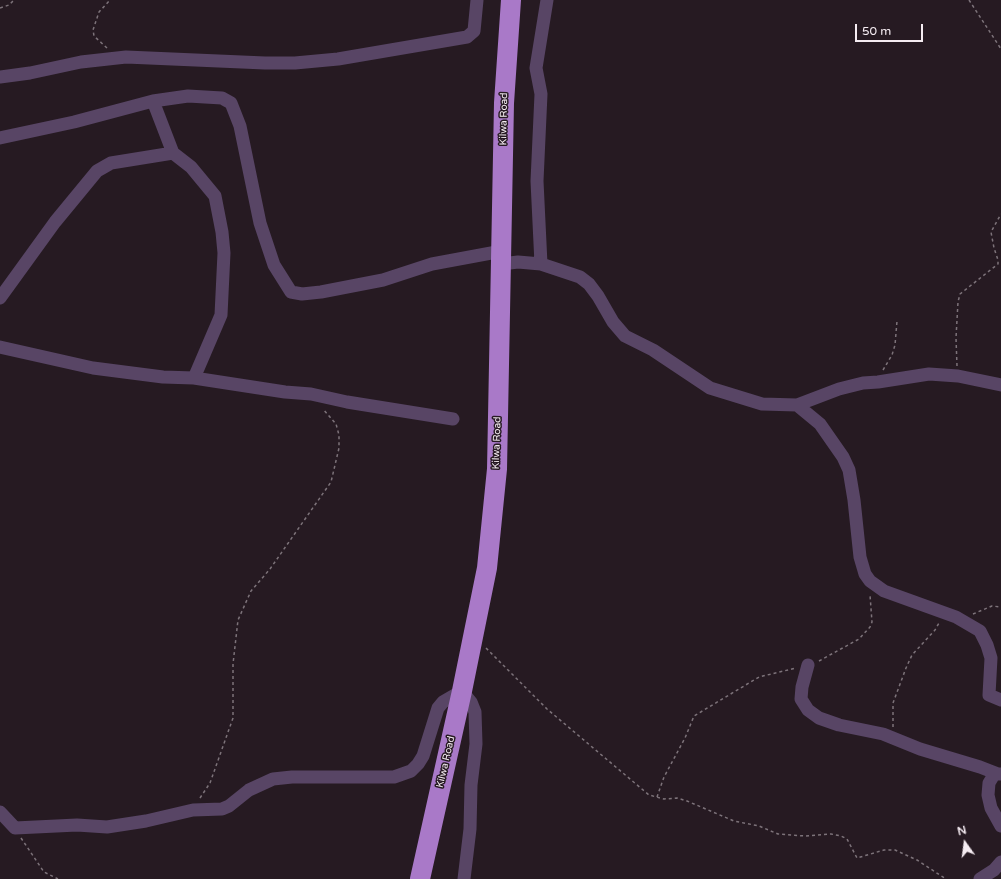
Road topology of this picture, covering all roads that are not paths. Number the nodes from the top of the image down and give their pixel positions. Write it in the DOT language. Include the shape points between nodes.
graph roads {
  1 [pos="477,0"];
  2 [pos="511,0"];
  3 [pos="547,0"];
  4 [pos="0,77"];
  5 [pos="153,101"];
  6 [pos="0,138"];
  7 [pos="173,153"];
  8 [pos="502,258"];
  9 [pos="541,264"];
  10 [pos="0,298"];
  11 [pos="0,347"];
  12 [pos="194,378"];
  13 [pos="1001,385"];
  14 [pos="797,405"];
  15 [pos="453,419"];
  16 [pos="808,665"];
  17 [pos="462,691"];
  18 [pos="1001,700"];
  19 [pos="998,773"];
  20 [pos="0,812"];
  21 [pos="1001,826"];
  22 [pos="1001,862"];
  23 [pos="420,879"];
  24 [pos="464,879"];
  25 [pos="980,879"];
  1 -- 4 [label="street" via="474,31 467,37 338,58 266,63 159,57 117,58"];
  2 -- 8 [label="highway, Kilwa Road" via="504,102"];
  3 -- 9 [label="street" via="536,68 541,94 537,181"];
  5 -- 6 [label="street"];
  5 -- 7 [label="street"];
  5 -- 8 [label="street" via="188,96 222,98 231,103 240,126 260,223 274,265 291,292 321,292 383,280 432,264"];
  7 -- 10 [label="street" via="111,163 97,171 55,222"];
  7 -- 12 [label="street" via="191,167 214,196 224,253 220,315"];
  8 -- 9 [label="street"];
  8 -- 17 [label="highway, Kilwa Road" via="497,469 487,568"];
  9 -- 14 [label="street" via="580,277 590,284 613,322 625,336 652,350 710,388 762,404"];
  11 -- 12 [label="street" via="93,368 163,377"];
  12 -- 15 [label="street" via="311,394"];
  13 -- 14 [label="street" via="958,376 929,374 863,383"];
  14 -- 18 [label="street" via="820,424 843,457 853,488 860,557 865,574 884,591 943,612 976,628 983,636 991,658 989,695"];
  16 -- 19 [label="street" via="802,698 808,710 819,718 883,734 920,749"];
  17 -- 20 [label="street" via="443,702 438,708 423,756 411,771 394,777 292,777 272,780 249,790 222,809 193,810 107,827 77,825 15,828"];
  17 -- 23 [label="highway, Kilwa Road"];
  17 -- 24 [label="street" via="475,712 476,744"];
  19 -- 21 [label="street" via="989,784 988,795 991,808"];
  22 -- 25 [label="street"];
}
